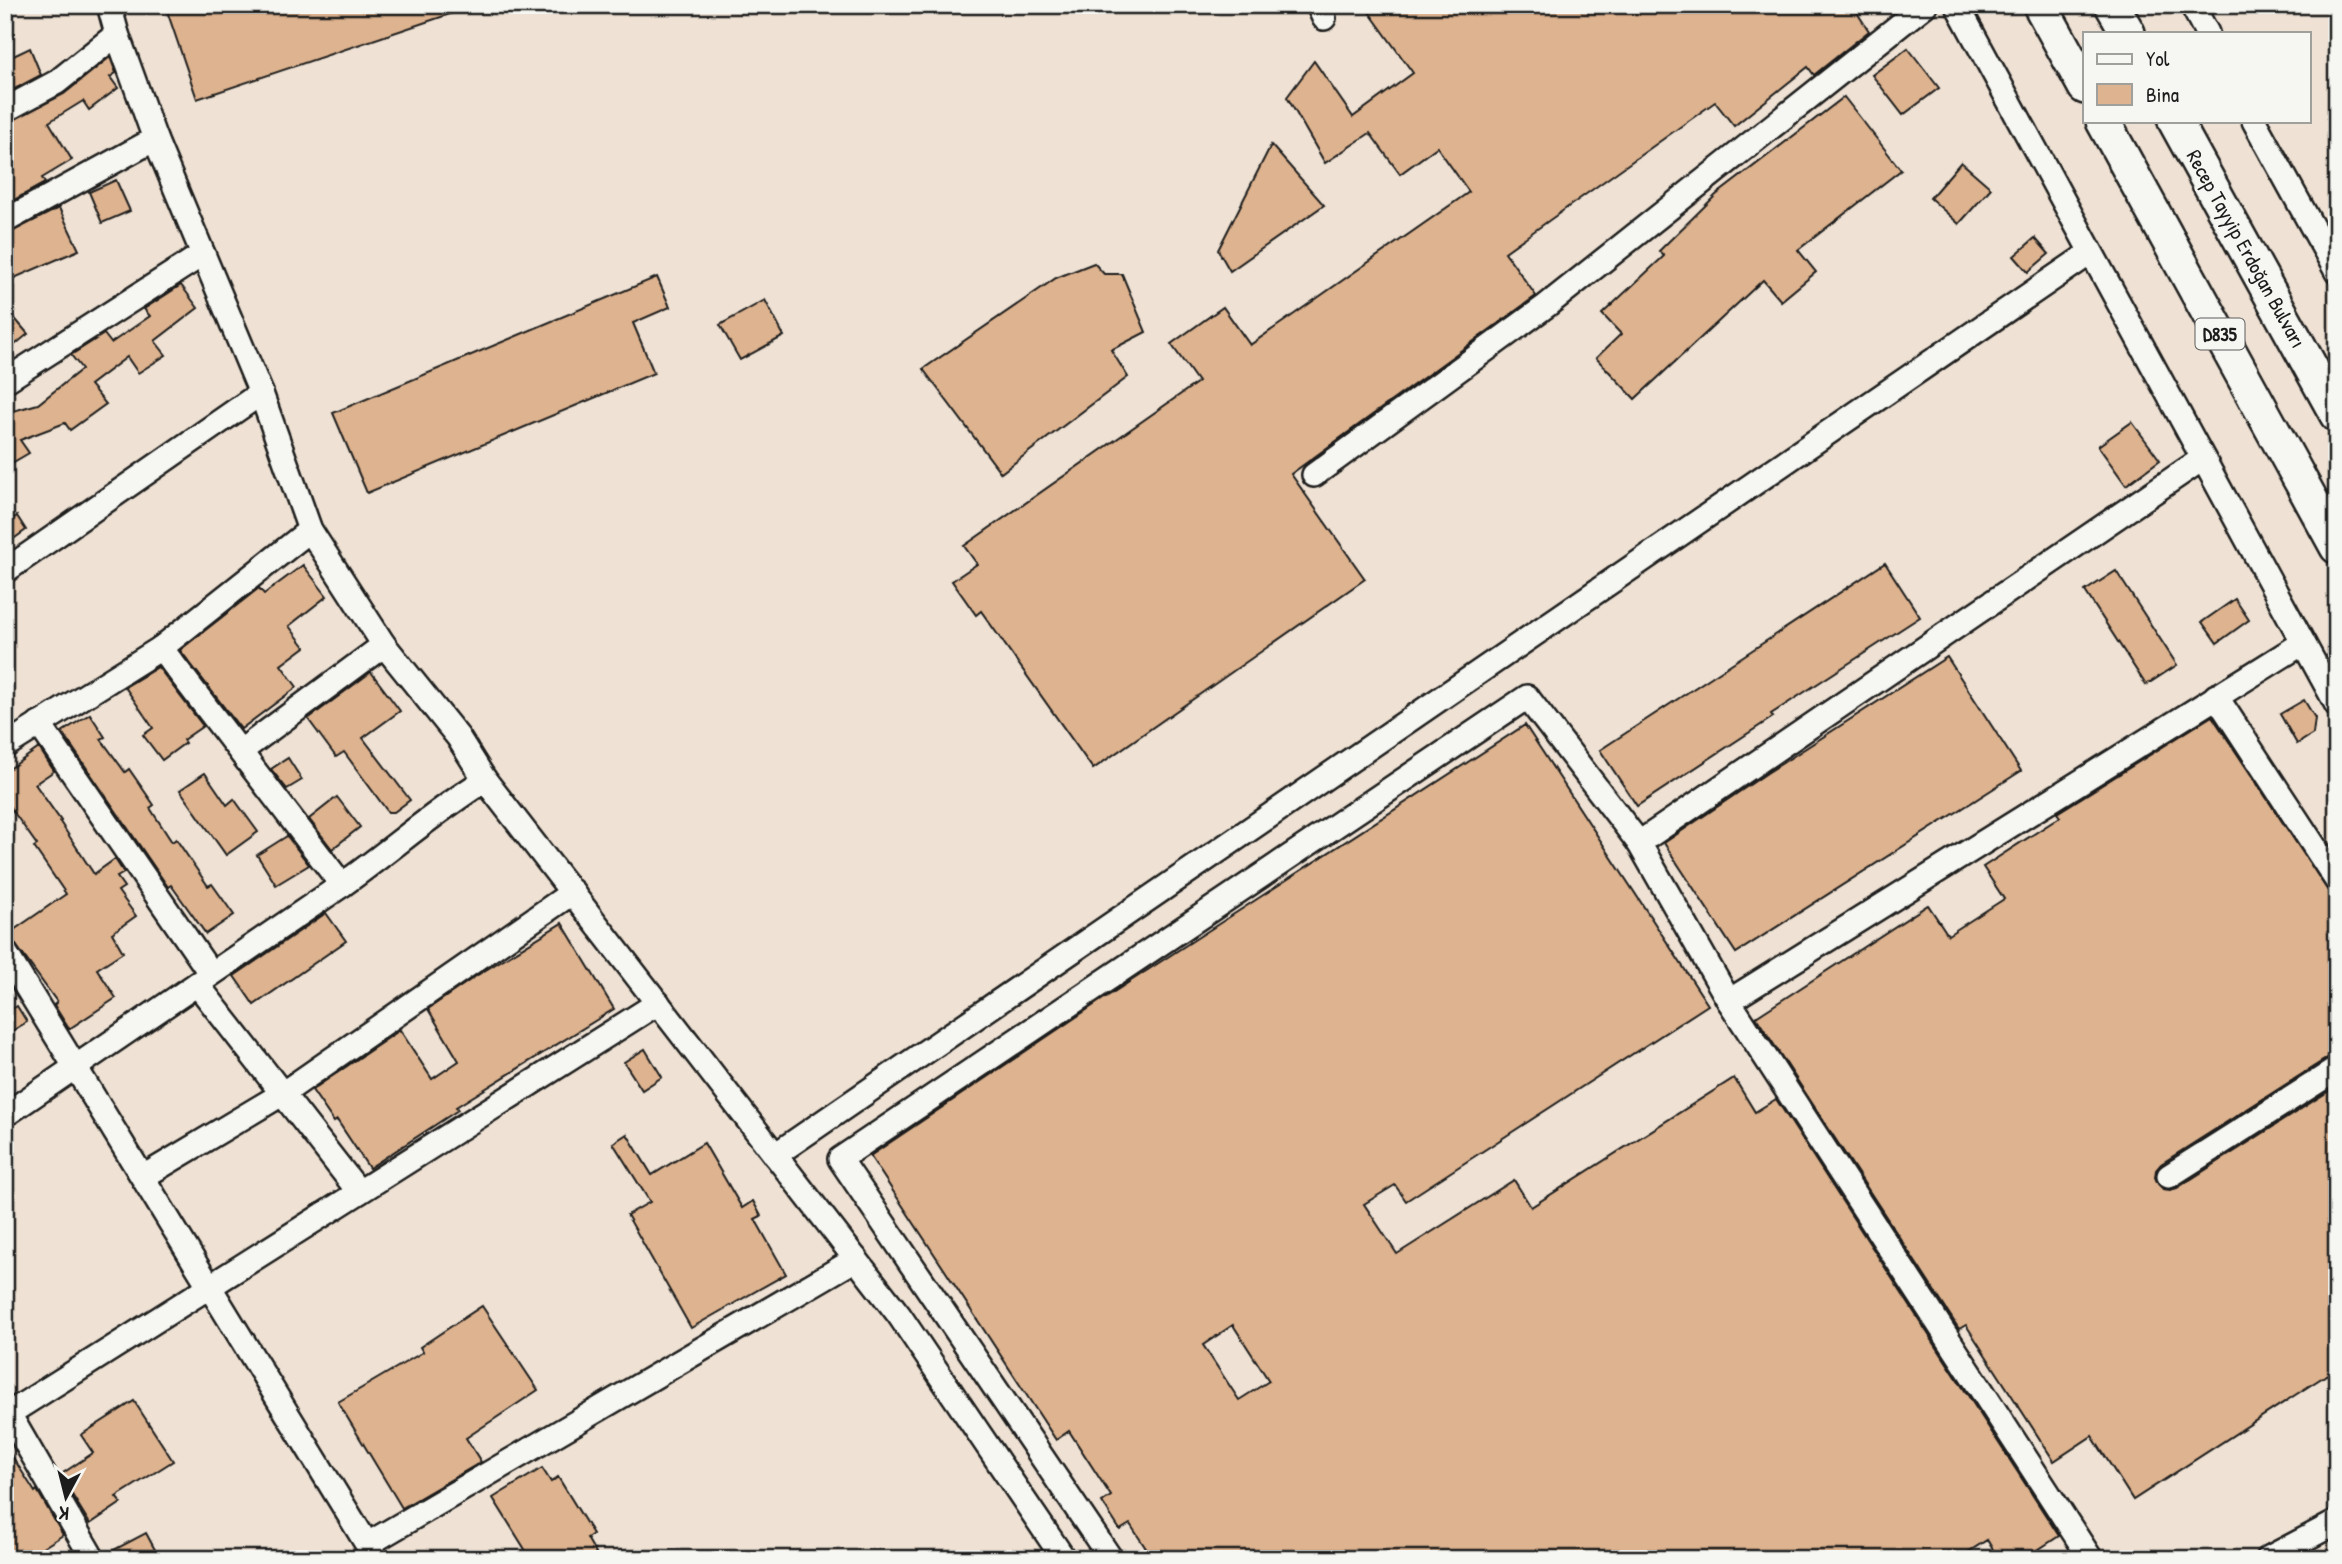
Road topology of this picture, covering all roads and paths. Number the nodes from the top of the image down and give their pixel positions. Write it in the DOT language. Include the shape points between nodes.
graph roads {
  1 [pos="109,5"];
  2 [pos="1926,5"];
  3 [pos="1957,5"];
  4 [pos="2040,5"];
  5 [pos="2112,5"];
  6 [pos="2192,5"];
  7 [pos="2127,32"];
  8 [pos="2206,32"];
  9 [pos="117,34"];
  10 [pos="2083,83"];
  11 [pos="5,110"];
  12 [pos="2104,122"];
  13 [pos="2176,122"];
  14 [pos="2255,122"];
  15 [pos="155,139"];
  16 [pos="5,221"];
  17 [pos="2090,253"];
  18 [pos="203,254"];
  19 [pos="2337,272"];
  20 [pos="5,381"];
  21 [pos="261,393"];
  22 [pos="2337,415"];
  23 [pos="2202,458"];
  24 [pos="1314,475"];
  25 [pos="310,530"];
  26 [pos="2337,547"];
  27 [pos="5,570"];
  28 [pos="2303,643"];
  29 [pos="384,645"];
  30 [pos="161,649"];
  31 [pos="2216,696"];
  32 [pos="2337,705"];
  33 [pos="39,724"];
  34 [pos="5,746"];
  35 [pos="241,751"];
  36 [pos="485,780"];
  37 [pos="1639,843"];
  38 [pos="2337,881"];
  39 [pos="342,886"];
  40 [pos="573,892"];
  41 [pos="5,952"];
  42 [pos="204,979"];
  43 [pos="1729,1002"];
  44 [pos="658,1003"];
  45 [pos="75,1066"];
  46 [pos="2337,1069"];
  47 [pos="282,1094"];
  48 [pos="5,1115"];
  49 [pos="775,1155"];
  50 [pos="2168,1176"];
  51 [pos="143,1177"];
  52 [pos="359,1192"];
  53 [pos="856,1259"];
  54 [pos="210,1286"];
  55 [pos="7,1415"];
  56 [pos="2337,1522"];
  57 [pos="372,1552"];
  58 [pos="1062,1558"];
  59 [pos="93,1559"];
  60 [pos="1111,1559"];
  61 [pos="2091,1559"];
  62 [pos="2267,1559"];
  1 -- 9 [label="street"];
  2 -- 24 [label="street" via="1546,306"];
  3 -- 17 [label="street"];
  4 -- 10 [label="highway"];
  5 -- 7 [label="highway"];
  6 -- 8 [label="street"];
  9 -- 11 [label="street" via="57,82"];
  9 -- 15 [label="street"];
  12 -- 26 [label="highway, D835"];
  13 -- 22 [label="highway, Recep Tayyip Erdoğan Bulvarı"];
  14 -- 19 [label="street"];
  15 -- 16 [label="street"];
  15 -- 18 [label="street"];
  17 -- 23 [label="street"];
  17 -- 49 [label="street"];
  18 -- 20 [label="street"];
  18 -- 21 [label="street"];
  21 -- 25 [label="street"];
  21 -- 27 [label="street"];
  23 -- 28 [label="street"];
  23 -- 37 [label="street"];
  25 -- 29 [label="street"];
  25 -- 30 [label="street"];
  28 -- 31 [label="street"];
  28 -- 32 [label="street"];
  29 -- 35 [label="street"];
  29 -- 36 [label="street" via="458,737"];
  30 -- 33 [label="street"];
  30 -- 35 [label="street"];
  31 -- 38 [label="street"];
  31 -- 43 [label="street"];
  33 -- 34 [label="street"];
  33 -- 42 [label="street"];
  35 -- 39 [label="street"];
  36 -- 39 [label="street"];
  36 -- 40 [label="street"];
  37 -- 43 [label="street"];
  37 -- 60 [label="street" via="1527,697 840,1159"];
  39 -- 42 [label="street"];
  40 -- 44 [label="street"];
  40 -- 47 [label="street"];
  41 -- 45 [label="street"];
  42 -- 45 [label="street"];
  42 -- 47 [label="street"];
  43 -- 61 [label="street"];
  44 -- 49 [label="street"];
  44 -- 52 [label="street"];
  45 -- 48 [label="street"];
  45 -- 51 [label="street"];
  46 -- 50 [label="street"];
  47 -- 51 [label="street"];
  47 -- 52 [label="street"];
  49 -- 53 [label="street"];
  51 -- 54 [label="street"];
  52 -- 54 [label="street"];
  53 -- 57 [label="street"];
  53 -- 58 [label="street" via="899,1314"];
  54 -- 55 [label="street"];
  54 -- 57 [label="street"];
  55 -- 59 [label="street"];
  56 -- 62 [label="street"];
}
